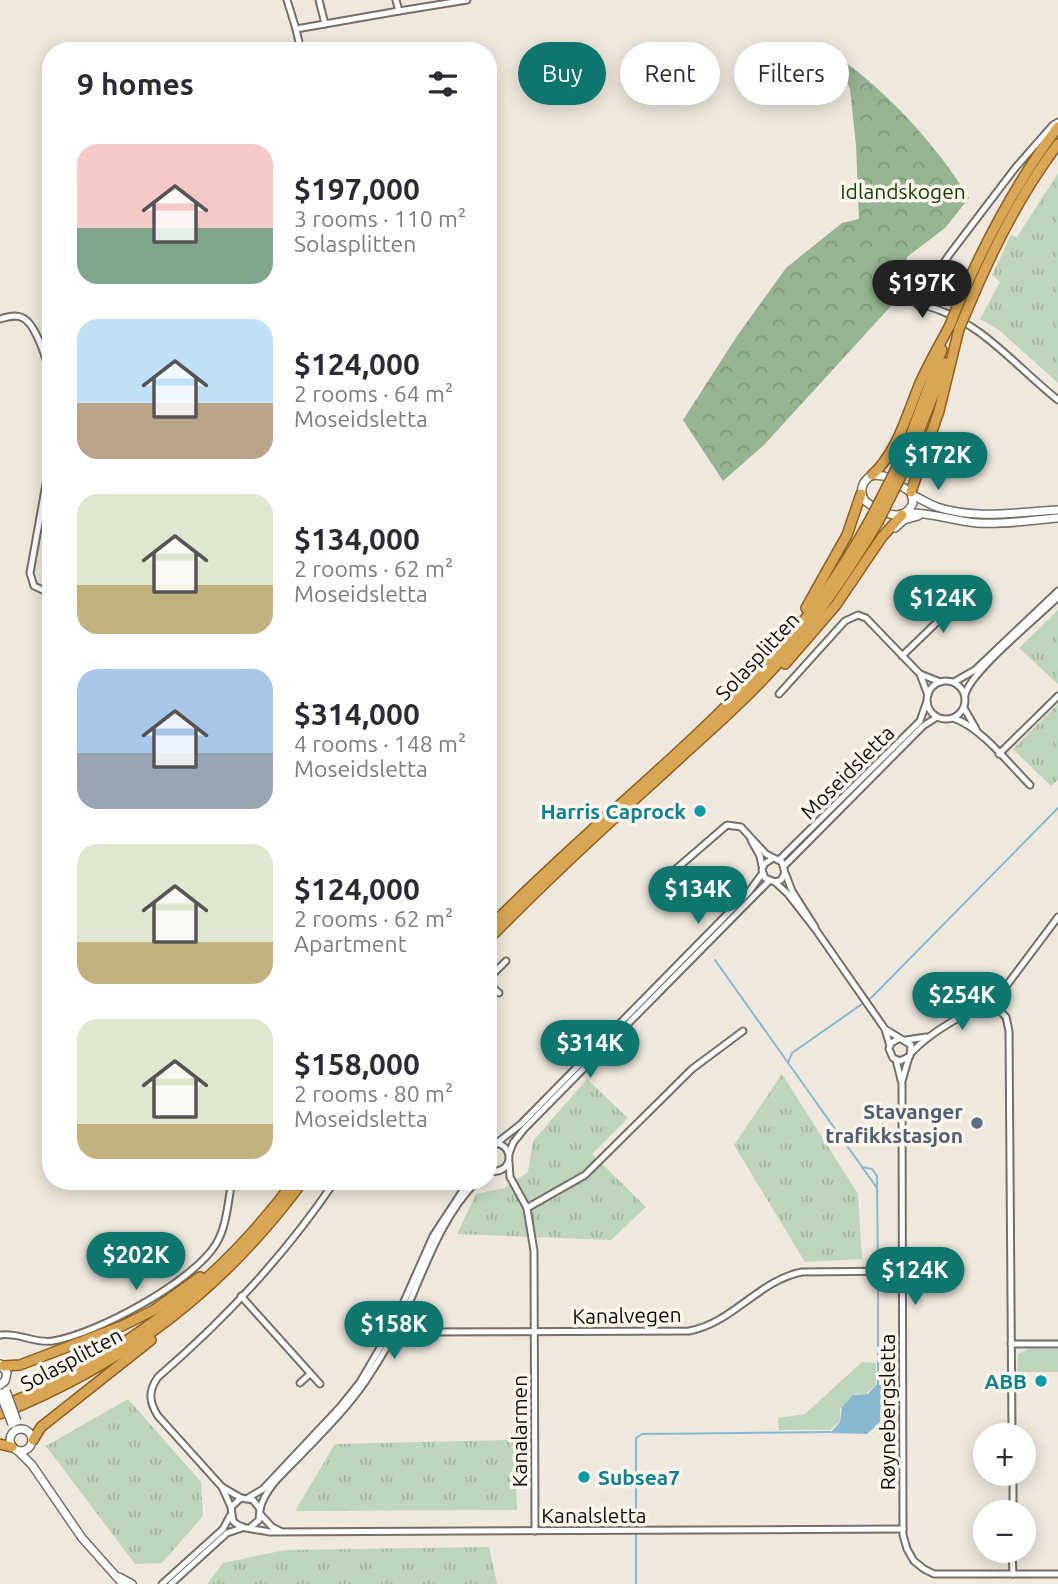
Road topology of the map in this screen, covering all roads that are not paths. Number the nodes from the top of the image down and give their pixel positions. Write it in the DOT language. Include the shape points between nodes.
graph roads {
  1 [pos="287,0"];
  2 [pos="319,0"];
  3 [pos="396,0"];
  4 [pos="467,0"];
  5 [pos="399,11"];
  6 [pos="325,24"];
  7 [pos="296,29"];
  8 [pos="299,42"];
  9 [pos="1058,124"];
  10 [pos="1058,144"];
  11 [pos="927,288"];
  12 [pos="934,297"];
  13 [pos="927,306"];
  14 [pos="944,310"];
  15 [pos="0,319"];
  16 [pos="955,327"];
  17 [pos="42,349"];
  18 [pos="1058,400"];
  19 [pos="872,475"];
  20 [pos="862,494"];
  21 [pos="911,494"];
  22 [pos="42,506"];
  23 [pos="1058,510"];
  24 [pos="904,514"];
  25 [pos="936,516"];
  26 [pos="1058,519"];
  27 [pos="874,520"];
  28 [pos="875,550"];
  29 [pos="42,590"];
  30 [pos="1058,591"];
  31 [pos="964,596"];
  32 [pos="1058,597"];
  33 [pos="902,656"];
  34 [pos="767,665"];
  35 [pos="920,674"];
  36 [pos="940,682"];
  37 [pos="954,682"];
  38 [pos="779,694"];
  39 [pos="965,695"];
  40 [pos="1058,696"];
  41 [pos="928,698"];
  42 [pos="739,703"];
  43 [pos="964,708"];
  44 [pos="937,717"];
  45 [pos="953,718"];
  46 [pos="977,732"];
  47 [pos="999,754"];
  48 [pos="1030,785"];
  49 [pos="748,834"];
  50 [pos="776,859"];
  51 [pos="784,866"];
  52 [pos="762,870"];
  53 [pos="785,873"];
  54 [pos="772,882"];
  55 [pos="654,888"];
  56 [pos="1058,917"];
  57 [pos="497,920"];
  58 [pos="816,930"];
  59 [pos="497,931"];
  60 [pos="506,961"];
  61 [pos="497,971"];
  62 [pos="996,1007"];
  63 [pos="885,1029"];
  64 [pos="743,1031"];
  65 [pos="926,1037"];
  66 [pos="903,1039"];
  67 [pos="890,1046"];
  68 [pos="911,1054"];
  69 [pos="896,1060"];
  70 [pos="902,1084"];
  71 [pos="498,1142"];
  72 [pos="509,1154"];
  73 [pos="509,1162"];
  74 [pos="497,1170"];
  75 [pos="497,1173"];
  76 [pos="514,1183"];
  77 [pos="230,1190"];
  78 [pos="287,1190"];
  79 [pos="296,1190"];
  80 [pos="329,1190"];
  81 [pos="463,1190"];
  82 [pos="468,1190"];
  83 [pos="527,1208"];
  84 [pos="240,1246"];
  85 [pos="901,1271"];
  86 [pos="241,1296"];
  87 [pos="187,1306"];
  88 [pos="412,1332"];
  89 [pos="534,1332"];
  90 [pos="0,1335"];
  91 [pos="1011,1344"];
  92 [pos="1058,1344"];
  93 [pos="2,1365"];
  94 [pos="310,1374"];
  95 [pos="300,1383"];
  96 [pos="320,1384"];
  97 [pos="3,1387"];
  98 [pos="0,1406"];
  99 [pos="0,1414"];
  100 [pos="1012,1423"];
  101 [pos="16,1427"];
  102 [pos="32,1443"];
  103 [pos="0,1444"];
  104 [pos="15,1449"];
  105 [pos="222,1487"];
  106 [pos="245,1498"];
  107 [pos="54,1499"];
  108 [pos="231,1507"];
  109 [pos="260,1512"];
  110 [pos="230,1516"];
  111 [pos="251,1527"];
  112 [pos="242,1528"];
  113 [pos="903,1529"];
  114 [pos="535,1531"];
  115 [pos="286,1533"];
  116 [pos="1013,1563"];
  117 [pos="1013,1574"];
  118 [pos="1058,1574"];
  119 [pos="116,1575"];
  120 [pos="122,1584"];
  121 [pos="132,1584"];
  122 [pos="162,1584"];
  123 [pos="171,1584"];
  1 -- 7 [label="street"];
  2 -- 6 [label="street"];
  3 -- 5 [label="street"];
  4 -- 5 [label="street"];
  5 -- 6 [label="street"];
  6 -- 7 [label="street"];
  7 -- 8 [label="street"];
  9 -- 11 [label="street" via="1025,155"];
  9 -- 16 [label="highway, bridge" via="991,233 959,302"];
  10 -- 16 [label="highway, bridge" via="1009,220"];
  11 -- 12 [label="street"];
  11 -- 13 [label="street" via="919,289 915,297 917,303"];
  12 -- 13 [label="street"];
  12 -- 14 [label="street"];
  13 -- 14 [label="street"];
  14 -- 18 [label="street" via="986,335"];
  15 -- 17 [label="street" via="27,321"];
  16 -- 19 [label="highway" via="921,382 887,457"];
  16 -- 21 [label="highway" via="939,411"];
  16 -- 27 [label="highway, Solasplitten, bridge" via="900,470"];
  19 -- 20 [label="street" via="863,483"];
  19 -- 21 [label="street" via="884,476"];
  20 -- 24 [label="street" via="869,504 891,515"];
  20 -- 34 [label="highway" via="824,578"];
  21 -- 23 [label="street" via="936,506 975,514"];
  21 -- 24 [label="street" via="913,503"];
  22 -- 29 [label="street" via="30,573 34,586"];
  24 -- 25 [label="street"];
  24 -- 28 [label="highway"];
  25 -- 26 [label="street" via="992,524"];
  25 -- 28 [label="street" via="904,520"];
  27 -- 34 [label="highway, Solasplitten" via="810,613"];
  27 -- 42 [label="highway, Solasplitten" via="842,581 816,618"];
  28 -- 42 [label="highway" via="805,642"];
  30 -- 37 [label="street" via="975,670"];
  31 -- 33 [label="street"];
  32 -- 39 [label="street" via="978,673"];
  33 -- 35 [label="street"];
  33 -- 38 [label="street" via="866,618 851,617"];
  34 -- 57 [label="highway, Solasplitten"];
  35 -- 36 [label="street"];
  35 -- 41 [label="street"];
  36 -- 37 [label="street"];
  36 -- 41 [label="street"];
  37 -- 39 [label="street"];
  39 -- 43 [label="street"];
  40 -- 47 [label="street"];
  41 -- 44 [label="street" via="928,707"];
  41 -- 50 [label="street, Moseidsletta" via="920,721"];
  42 -- 59 [label="highway, Solasplitten"];
  43 -- 45 [label="street"];
  43 -- 46 [label="street"];
  44 -- 45 [label="street"];
  44 -- 51 [label="street, Moseidsletta"];
  45 -- 46 [label="street"];
  46 -- 47 [label="street"];
  47 -- 48 [label="street"];
  49 -- 50 [label="street"];
  49 -- 52 [label="street" via="761,856"];
  49 -- 55 [label="street" via="737,825 720,828"];
  50 -- 51 [label="street"];
  50 -- 52 [label="street" via="766,861"];
  51 -- 53 [label="street"];
  52 -- 54 [label="street"];
  52 -- 71 [label="street" via="748,893 650,994"];
  53 -- 54 [label="street"];
  53 -- 58 [label="street"];
  54 -- 58 [label="street" via="788,894"];
  54 -- 72 [label="street" via="525,1128"];
  56 -- 62 [label="street" via="1004,989"];
  58 -- 63 [label="street"];
  60 -- 61 [label="street"];
  62 -- 65 [label="street" via="975,1010"];
  62 -- 91 [label="street" via="1006,1017 1009,1031"];
  63 -- 66 [label="street"];
  63 -- 67 [label="street"];
  64 -- 83 [label="street" via="692,1069 585,1175"];
  65 -- 66 [label="street"];
  65 -- 68 [label="street"];
  66 -- 67 [label="street"];
  66 -- 68 [label="street" via="911,1045"];
  67 -- 69 [label="street"];
  68 -- 69 [label="street"];
  68 -- 70 [label="street, Røynebergsletta"];
  69 -- 70 [label="street, Røynebergsletta"];
  70 -- 85 [label="street, Røynebergsletta"];
  71 -- 72 [label="street"];
  72 -- 73 [label="street, Kanalarmen"];
  73 -- 74 [label="street"];
  73 -- 76 [label="street, Kanalarmen"];
  75 -- 76 [label="street, Kanalarmen"];
  76 -- 83 [label="street, Kanalarmen"];
  77 -- 90 [label="street" via="216,1244 162,1292 113,1319 58,1340 40,1342"];
  78 -- 84 [label="highway, Solasplitten"];
  79 -- 87 [label="highway, Solasplitten" via="247,1250"];
  80 -- 86 [label="street" via="295,1238"];
  81 -- 106 [label="street" via="433,1237 394,1324 360,1382 263,1489"];
  82 -- 109 [label="street" via="437,1239 403,1316 364,1384 267,1491"];
  83 -- 89 [label="street, Kanalarmen" via="534,1251"];
  84 -- 93 [label="highway" via="140,1317 32,1361"];
  84 -- 98 [label="highway, Solasplitten" via="131,1338 79,1371"];
  85 -- 89 [label="street, Kanalvegen" via="789,1274 700,1329"];
  85 -- 113 [label="street, Røynebergsletta"];
  86 -- 94 [label="street"];
  86 -- 105 [label="street" via="158,1377 150,1394 158,1416"];
  87 -- 99 [label="highway, Solasplitten" via="105,1364"];
  87 -- 102 [label="highway" via="166,1328 41,1427"];
  88 -- 89 [label="street"];
  89 -- 114 [label="street, Kanalarmen"];
  91 -- 92 [label="street"];
  91 -- 100 [label="street"];
  93 -- 97 [label="street" via="7,1373"];
  94 -- 95 [label="street"];
  94 -- 96 [label="street"];
  97 -- 101 [label="street, bridge"];
  101 -- 102 [label="street" via="29,1431"];
  101 -- 104 [label="street" via="10,1440"];
  102 -- 104 [label="street" via="25,1451"];
  102 -- 107 [label="street" via="35,1462"];
  103 -- 104 [label="highway"];
  104 -- 107 [label="street" via="32,1465"];
  105 -- 106 [label="street"];
  105 -- 108 [label="street"];
  106 -- 108 [label="street"];
  106 -- 109 [label="street" via="253,1500"];
  107 -- 119 [label="street"];
  108 -- 110 [label="street"];
  109 -- 111 [label="street"];
  109 -- 115 [label="street" via="272,1527"];
  110 -- 112 [label="street"];
  110 -- 122 [label="street" via="223,1529"];
  111 -- 112 [label="street"];
  111 -- 115 [label="street, Kanalsletta"];
  112 -- 123 [label="street" via="227,1533"];
  113 -- 114 [label="street, Kanalsletta"];
  113 -- 117 [label="street" via="911,1557 929,1572"];
  114 -- 115 [label="street, Kanalsletta"];
  116 -- 117 [label="street"];
  117 -- 118 [label="street"];
  119 -- 120 [label="street"];
  119 -- 121 [label="street"];
}
